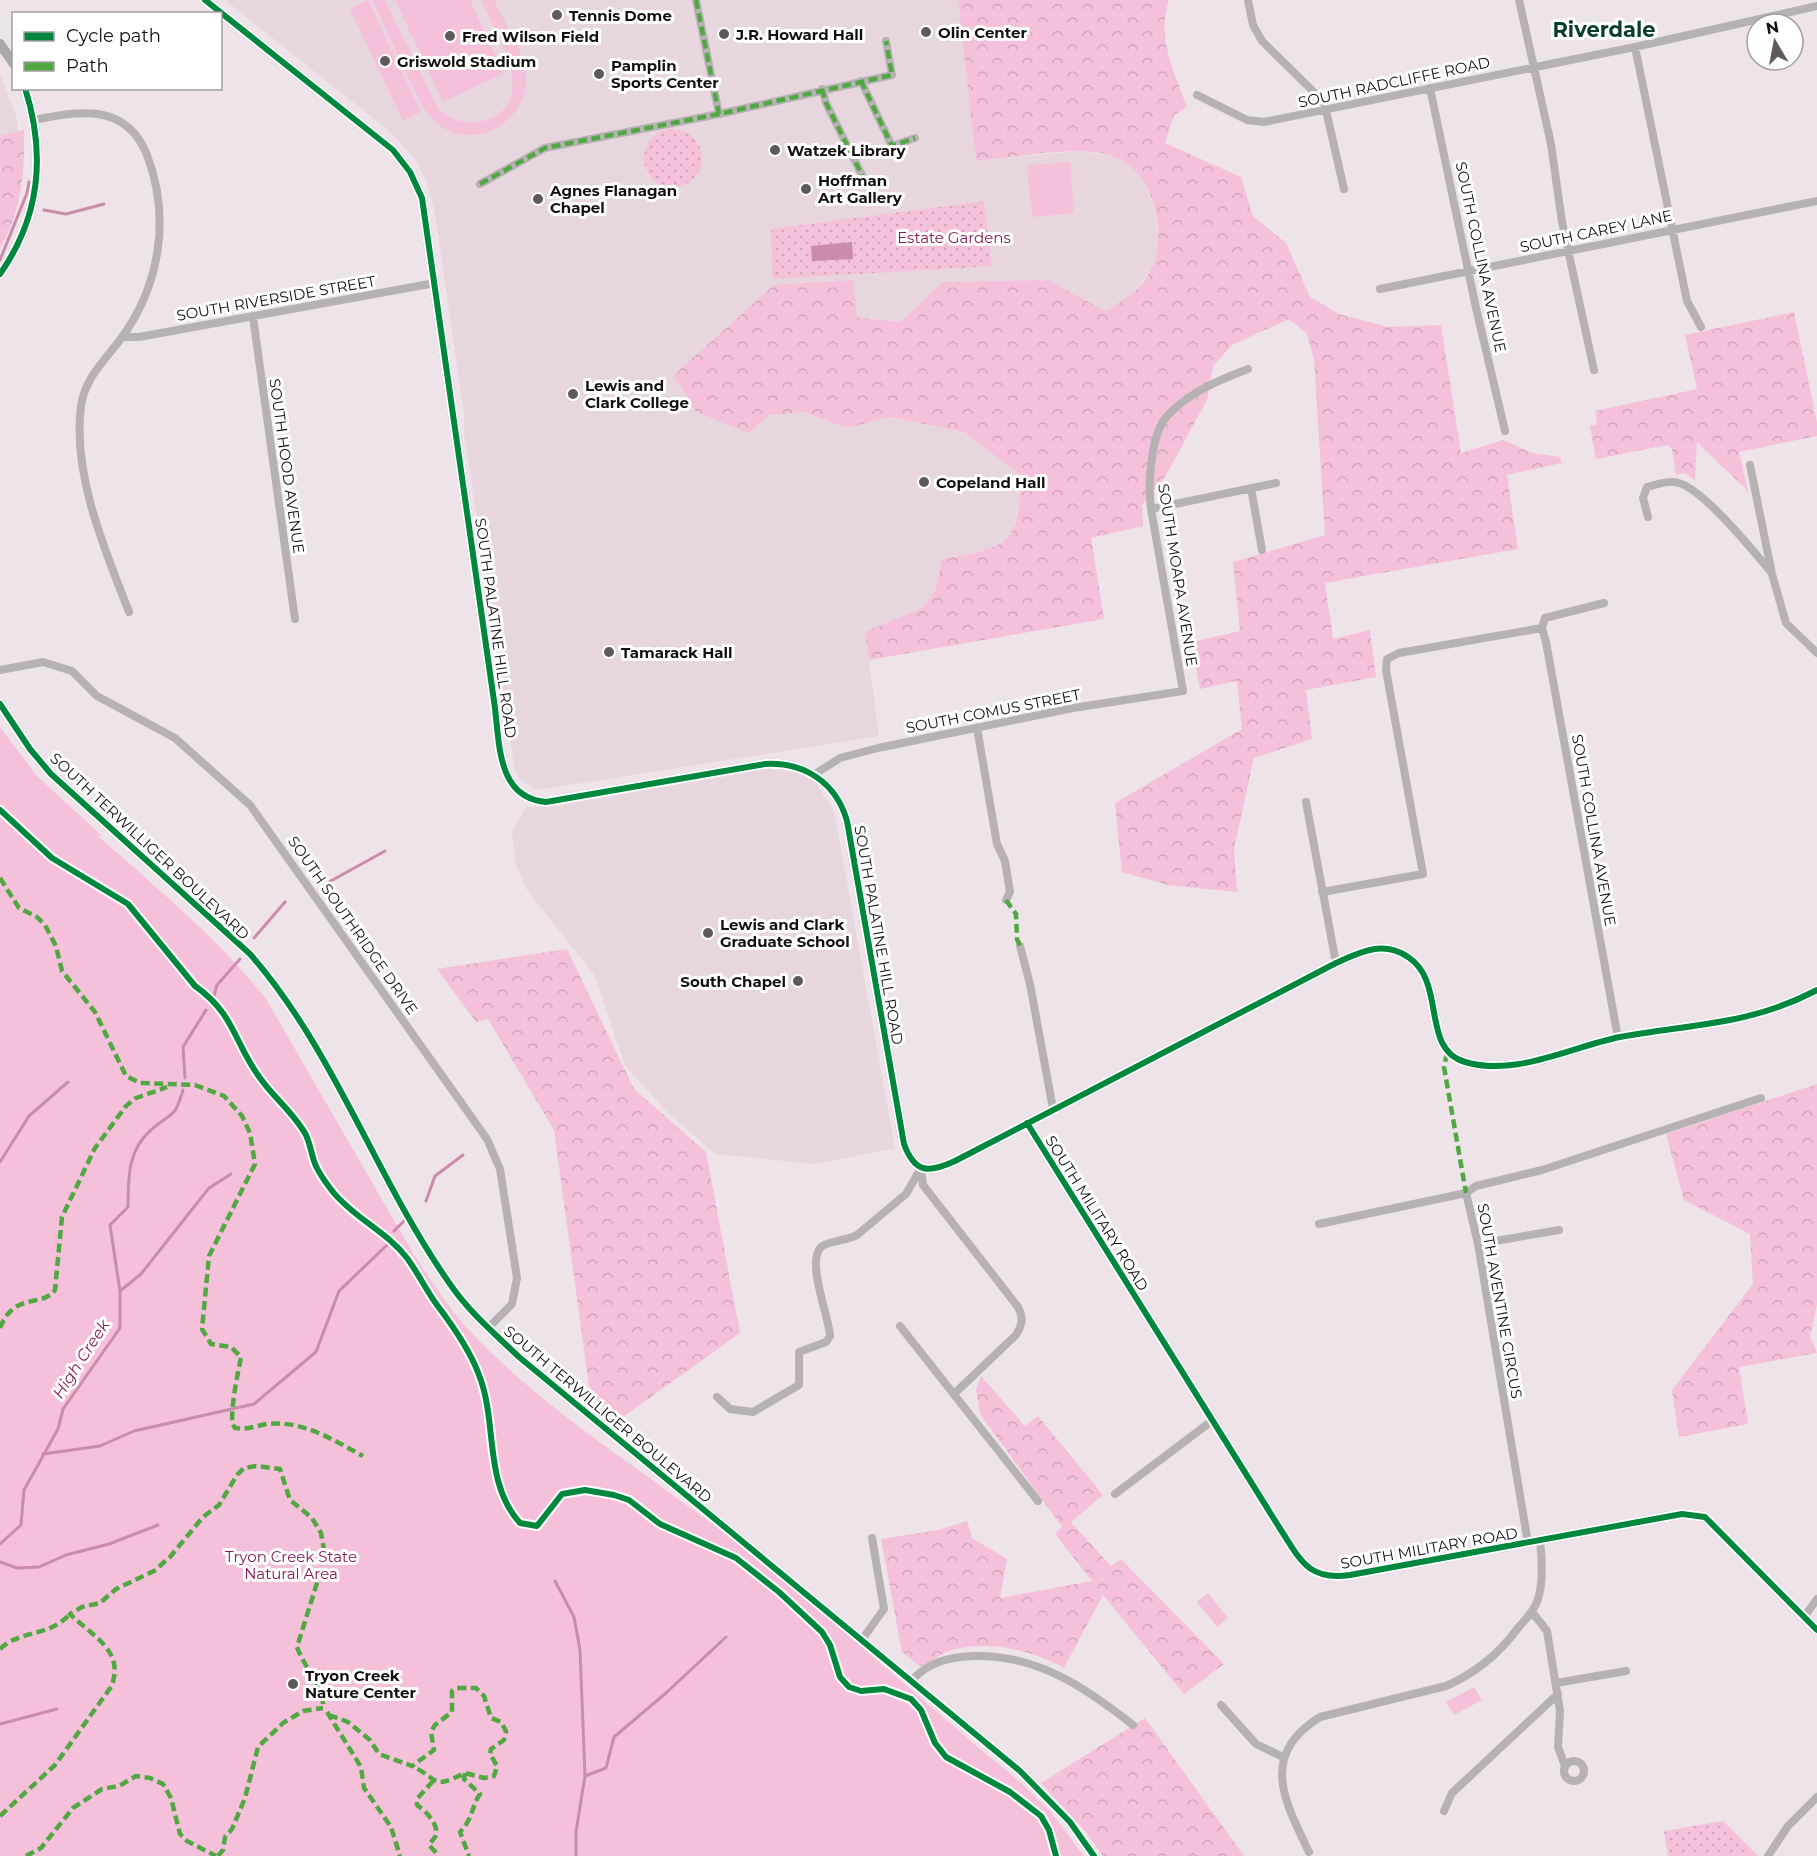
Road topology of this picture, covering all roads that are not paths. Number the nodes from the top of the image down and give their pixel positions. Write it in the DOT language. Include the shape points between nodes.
graph roads {
  1 [pos="205,0"];
  2 [pos="696,0"];
  3 [pos="1248,0"];
  4 [pos="1519,0"];
  5 [pos="1817,6"];
  6 [pos="220,12"];
  7 [pos="222,14"];
  8 [pos="886,41"];
  9 [pos="0,44"];
  10 [pos="1635,47"];
  11 [pos="12,61"];
  12 [pos="1533,67"];
  13 [pos="861,81"];
  14 [pos="1430,88"];
  15 [pos="822,89"];
  16 [pos="26,90"];
  17 [pos="1197,95"];
  18 [pos="1326,109"];
  19 [pos="719,114"];
  20 [pos="34,120"];
  21 [pos="915,138"];
  22 [pos="863,177"];
  23 [pos="480,184"];
  24 [pos="1344,189"];
  25 [pos="1817,201"];
  26 [pos="1673,229"];
  27 [pos="1569,252"];
  28 [pos="1468,270"];
  29 [pos="0,274"];
  30 [pos="435,284"];
  31 [pos="1380,288"];
  32 [pos="253,317"];
  33 [pos="1701,327"];
  34 [pos="122,337"];
  35 [pos="1248,369"];
  36 [pos="1594,370"];
  37 [pos="1505,431"];
  38 [pos="1750,465"];
  39 [pos="1275,483"];
  40 [pos="1251,488"];
  41 [pos="1151,509"];
  42 [pos="1648,517"];
  43 [pos="1262,550"];
  44 [pos="1773,574"];
  45 [pos="1604,603"];
  46 [pos="129,612"];
  47 [pos="295,619"];
  48 [pos="1542,628"];
  49 [pos="1817,653"];
  50 [pos="0,670"];
  51 [pos="1183,691"];
  52 [pos="0,704"];
  53 [pos="977,728"];
  54 [pos="815,774"];
  55 [pos="1306,802"];
  56 [pos="1322,892"];
  57 [pos="1006,900"];
  58 [pos="1020,946"];
  59 [pos="1336,963"];
  60 [pos="1817,990"];
  61 [pos="1618,1038"];
  62 [pos="1761,1098"];
  63 [pos="1053,1109"];
  64 [pos="1027,1123"];
  65 [pos="921,1168"];
  66 [pos="1466,1193"];
  67 [pos="1319,1224"];
  68 [pos="1559,1230"];
  69 [pos="1478,1244"];
  70 [pos="900,1326"];
  71 [pos="488,1328"];
  72 [pos="955,1393"];
  73 [pos="717,1397"];
  74 [pos="1213,1420"];
  75 [pos="1116,1494"];
  76 [pos="1038,1501"];
  77 [pos="872,1538"];
  78 [pos="1540,1541"];
  79 [pos="1528,1543"];
  80 [pos="1817,1599"];
  81 [pos="1532,1612"];
  82 [pos="1804,1617"];
  83 [pos="1817,1630"];
  84 [pos="861,1641"];
  85 [pos="1626,1671"];
  86 [pos="911,1681"];
  87 [pos="1556,1683"];
  88 [pos="1557,1694"];
  89 [pos="1221,1705"];
  90 [pos="1133,1725"];
  91 [pos="1282,1757"];
  92 [pos="1565,1766"];
  93 [pos="1817,1797"];
  94 [pos="1444,1811"];
  95 [pos="1309,1852"];
  96 [pos="1094,1856"];
  97 [pos="1768,1856"];
  1 -- 6 [label="street, SOUTH PALATINE HILL ROAD"];
  2 -- 19 [label="street"];
  3 -- 18 [label="street" via="1253,25 1262,41 1321,98"];
  4 -- 12 [label="street"];
  5 -- 10 [label="street, SOUTH RADCLIFFE ROAD"];
  7 -- 30 [label="street, SOUTH PALATINE HILL ROAD" via="383,142 402,162 422,198"];
  8 -- 13 [label="street" via="892,75"];
  9 -- 11 [label="street"];
  10 -- 12 [label="street, SOUTH RADCLIFFE ROAD"];
  10 -- 26 [label="street"];
  12 -- 14 [label="street, SOUTH RADCLIFFE ROAD"];
  12 -- 27 [label="street"];
  13 -- 15 [label="street"];
  13 -- 21 [label="street" via="892,146"];
  14 -- 18 [label="street, SOUTH RADCLIFFE ROAD"];
  14 -- 28 [label="street, SOUTH COLLINA AVENUE"];
  15 -- 19 [label="street"];
  15 -- 22 [label="street"];
  16 -- 20 [label="street"];
  17 -- 18 [label="street, SOUTH RADCLIFFE ROAD" via="1259,123"];
  18 -- 24 [label="street"];
  19 -- 23 [label="street" via="545,148"];
  20 -- 29 [label="street" via="38,154 33,202 23,232"];
  20 -- 34 [label="street" via="80,112 103,115 132,132 147,156 160,213 159,244 147,288"];
  25 -- 26 [label="street, SOUTH CAREY LANE"];
  26 -- 27 [label="street, SOUTH CAREY LANE"];
  26 -- 33 [label="street" via="1687,301"];
  27 -- 28 [label="street, SOUTH CAREY LANE"];
  27 -- 36 [label="street"];
  28 -- 31 [label="street, SOUTH CAREY LANE"];
  28 -- 37 [label="street, SOUTH COLLINA AVENUE"];
  30 -- 32 [label="street, SOUTH RIVERSIDE STREET"];
  30 -- 54 [label="street, SOUTH PALATINE HILL ROAD" via="506,777 514,790 527,799 546,802 765,764 796,766"];
  32 -- 34 [label="street, SOUTH RIVERSIDE STREET"];
  32 -- 47 [label="street, SOUTH HOOD AVENUE"];
  34 -- 46 [label="street" via="88,381 80,428 94,520"];
  35 -- 41 [label="street, SOUTH MOAPA AVENUE" via="1208,384 1167,416 1152,453 1148,484"];
  38 -- 44 [label="street"];
  39 -- 40 [label="street"];
  40 -- 41 [label="street"];
  40 -- 43 [label="street"];
  41 -- 51 [label="street, SOUTH MOAPA AVENUE"];
  42 -- 44 [label="street" via="1643,498 1647,487 1675,482 1684,486 1700,495"];
  44 -- 49 [label="street" via="1786,623"];
  45 -- 48 [label="street" via="1545,618"];
  48 -- 56 [label="street" via="1399,653 1388,659 1386,670 1423,874"];
  48 -- 61 [label="street, SOUTH COLLINA AVENUE"];
  50 -- 71 [label="street, SOUTH SOUTHRIDGE DRIVE" via="43,662 72,671 97,696 175,738 261,818 497,1158 517,1278 512,1304"];
  51 -- 53 [label="street, SOUTH COMUS STREET"];
  52 -- 71 [label="street, SOUTH TERWILLIGER BOULEVARD" via="51,774 266,972 334,1081 434,1259 463,1301"];
  53 -- 54 [label="street, SOUTH COMUS STREET" via="846,755"];
  53 -- 57 [label="street" via="997,844 1010,892"];
  54 -- 65 [label="street, SOUTH PALATINE HILL ROAD" via="835,795 847,821 904,1144 911,1161"];
  55 -- 56 [label="street"];
  56 -- 59 [label="street"];
  58 -- 63 [label="street"];
  59 -- 61 [label="street" via="1379,948 1412,959 1428,980 1443,1047 1464,1062 1524,1062"];
  59 -- 63 [label="street"];
  60 -- 61 [label="street" via="1767,1012"];
  62 -- 66 [label="street, SOUTH AVENTINE CIRCUS" via="1542,1170 1476,1186"];
  63 -- 64 [label="street"];
  64 -- 65 [label="street" via="945,1165"];
  64 -- 74 [label="street, SOUTH MILITARY ROAD"];
  65 -- 72 [label="street" via="923,1185 1018,1307 1023,1320 1016,1335"];
  65 -- 73 [label="street" via="906,1194 856,1235 819,1250 818,1285 829,1340 799,1352 799,1385 749,1413 730,1409"];
  66 -- 67 [label="street"];
  66 -- 69 [label="street, SOUTH AVENTINE CIRCUS"];
  68 -- 69 [label="street"];
  69 -- 79 [label="street, SOUTH AVENTINE CIRCUS"];
  70 -- 72 [label="street"];
  71 -- 84 [label="street, SOUTH TERWILLIGER BOULEVARD"];
  72 -- 76 [label="street"];
  74 -- 75 [label="street"];
  74 -- 79 [label="street, SOUTH MILITARY ROAD" via="1295,1552 1320,1575 1350,1575"];
  77 -- 84 [label="street" via="884,1610"];
  78 -- 79 [label="street, SOUTH MILITARY ROAD"];
  78 -- 81 [label="street" via="1540,1588"];
  78 -- 82 [label="street, SOUTH MILITARY ROAD" via="1682,1514 1699,1515"];
  80 -- 82 [label="street"];
  81 -- 87 [label="street" via="1546,1631"];
  81 -- 91 [label="street" via="1503,1649 1463,1679 1320,1717 1308,1725"];
  82 -- 83 [label="street, SOUTH MILITARY ROAD"];
  84 -- 86 [label="street, SOUTH TERWILLIGER BOULEVARD"];
  85 -- 87 [label="street"];
  86 -- 90 [label="street" via="926,1667 954,1657 998,1655 1040,1666 1070,1680"];
  86 -- 96 [label="street, SOUTH TERWILLIGER BOULEVARD" via="1034,1785 1070,1822"];
  87 -- 88 [label="street"];
  88 -- 92 [label="street" via="1558,1748"];
  88 -- 94 [label="street" via="1452,1793"];
  89 -- 91 [label="street" via="1256,1744"];
  91 -- 95 [label="street" via="1286,1802"];
  93 -- 97 [label="street" via="1788,1826"];
}
